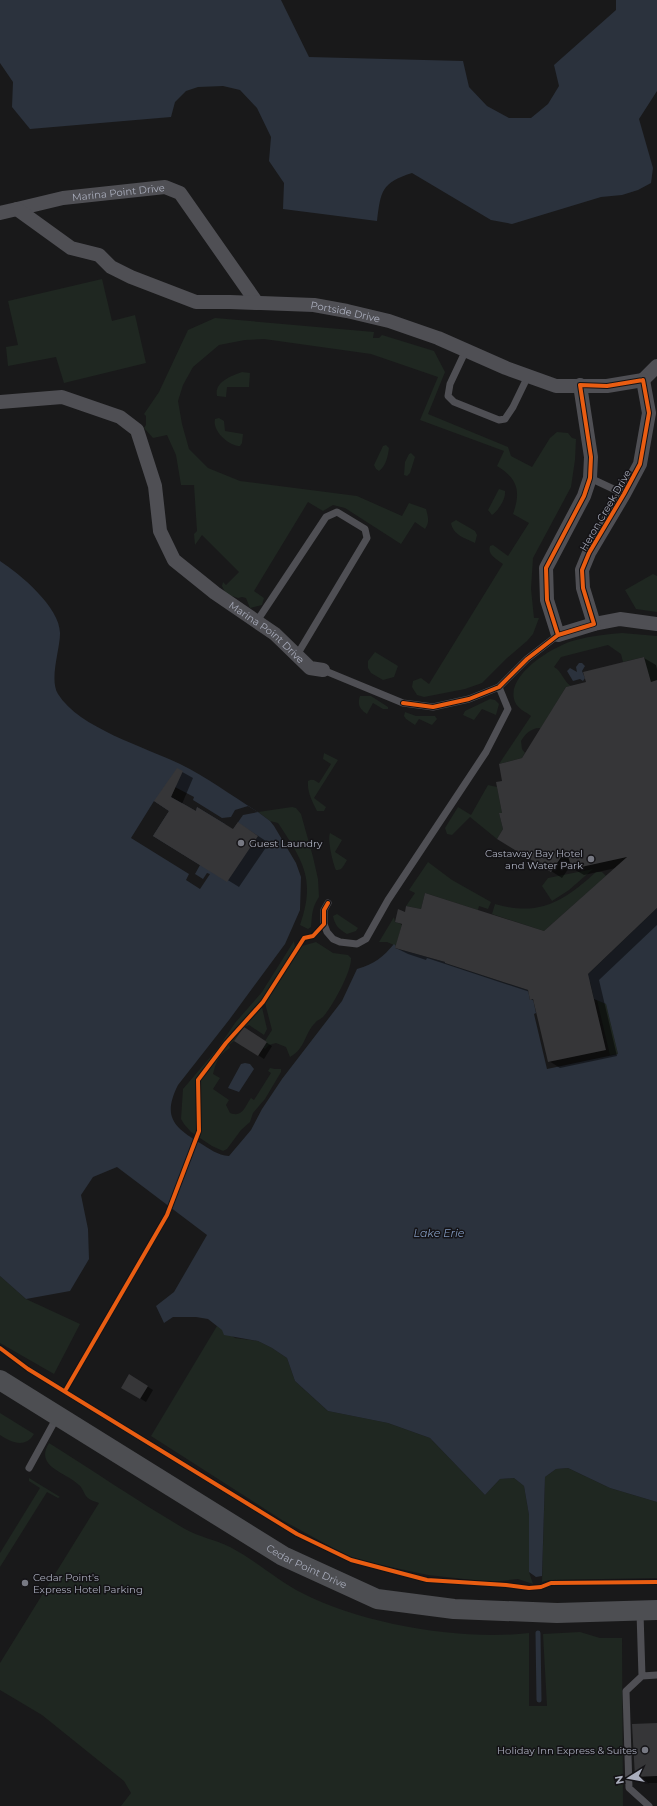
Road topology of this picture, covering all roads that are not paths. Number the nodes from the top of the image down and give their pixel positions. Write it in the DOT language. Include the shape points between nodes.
graph roads {
  1 [pos="17,209"];
  2 [pos="0,213"];
  3 [pos="257,303"];
  4 [pos="466,350"];
  5 [pos="657,366"];
  6 [pos="528,376"];
  7 [pos="643,380"];
  8 [pos="580,385"];
  9 [pos="0,402"];
  10 [pos="590,478"];
  11 [pos="624,494"];
  12 [pos="257,621"];
  13 [pos="594,624"];
  14 [pos="657,624"];
  15 [pos="558,635"];
  16 [pos="297,655"];
  17 [pos="323,670"];
  18 [pos="499,687"];
  19 [pos="328,903"];
  20 [pos="0,1380"];
  21 [pos="57,1416"];
  22 [pos="29,1468"];
  23 [pos="649,1610"];
  24 [pos="657,1675"];
  25 [pos="642,1676"];
  26 [pos="649,1806"];
  1 -- 2 [label="street, Marina Point Drive"];
  1 -- 3 [label="street, Portside Drive" via="71,248 99,255 111,267 176,296 196,302"];
  1 -- 3 [label="street, Marina Point Drive" via="63,198 165,187 180,192"];
  3 -- 4 [label="street, Portside Drive" via="314,305 347,311 389,321"];
  4 -- 6 [label="street, Portside Drive"];
  4 -- 6 [label="lane" via="450,384 448,396 454,402 499,420 505,419"];
  5 -- 7 [label="street"];
  6 -- 8 [label="street, Portside Drive" via="556,386"];
  7 -- 8 [label="street, Portside Drive" via="607,386"];
  7 -- 11 [label="street, Heron Creek Drive" via="649,413 640,464"];
  8 -- 10 [label="street" via="591,457"];
  9 -- 12 [label="street, Marina Point Drive" via="62,397 120,417 137,430 155,486 160,532 174,560 215,593"];
  10 -- 11 [label="lane"];
  10 -- 15 [label="street" via="584,496 546,568 547,600"];
  11 -- 13 [label="street, Heron Creek Drive" via="589,553 582,570 583,588"];
  12 -- 16 [label="street, Marina Point Drive"];
  12 -- 16 [label="lane" via="326,517 337,512 365,529 367,538"];
  13 -- 14 [label="street" via="620,619"];
  13 -- 15 [label="street"];
  15 -- 18 [label="lane, Marina Point Drive" via="527,659"];
  16 -- 17 [label="street, Marina Point Drive" via="310,668"];
  17 -- 18 [label="lane, Marina Point Drive" via="403,702 433,707 469,699"];
  18 -- 19 [label="lane" via="508,709 486,752 392,894 366,939 357,944 340,942 333,938 324,924 324,910"];
  20 -- 21 [label="main road, Cedar Point Drive"];
  21 -- 22 [label="lane"];
  21 -- 23 [label="main road, Cedar Point Drive" via="283,1556 377,1599 454,1609 557,1613"];
  23 -- 25 [label="lane"];
  24 -- 25 [label="lane"];
  25 -- 26 [label="lane" via="626,1691 629,1788"];
}
